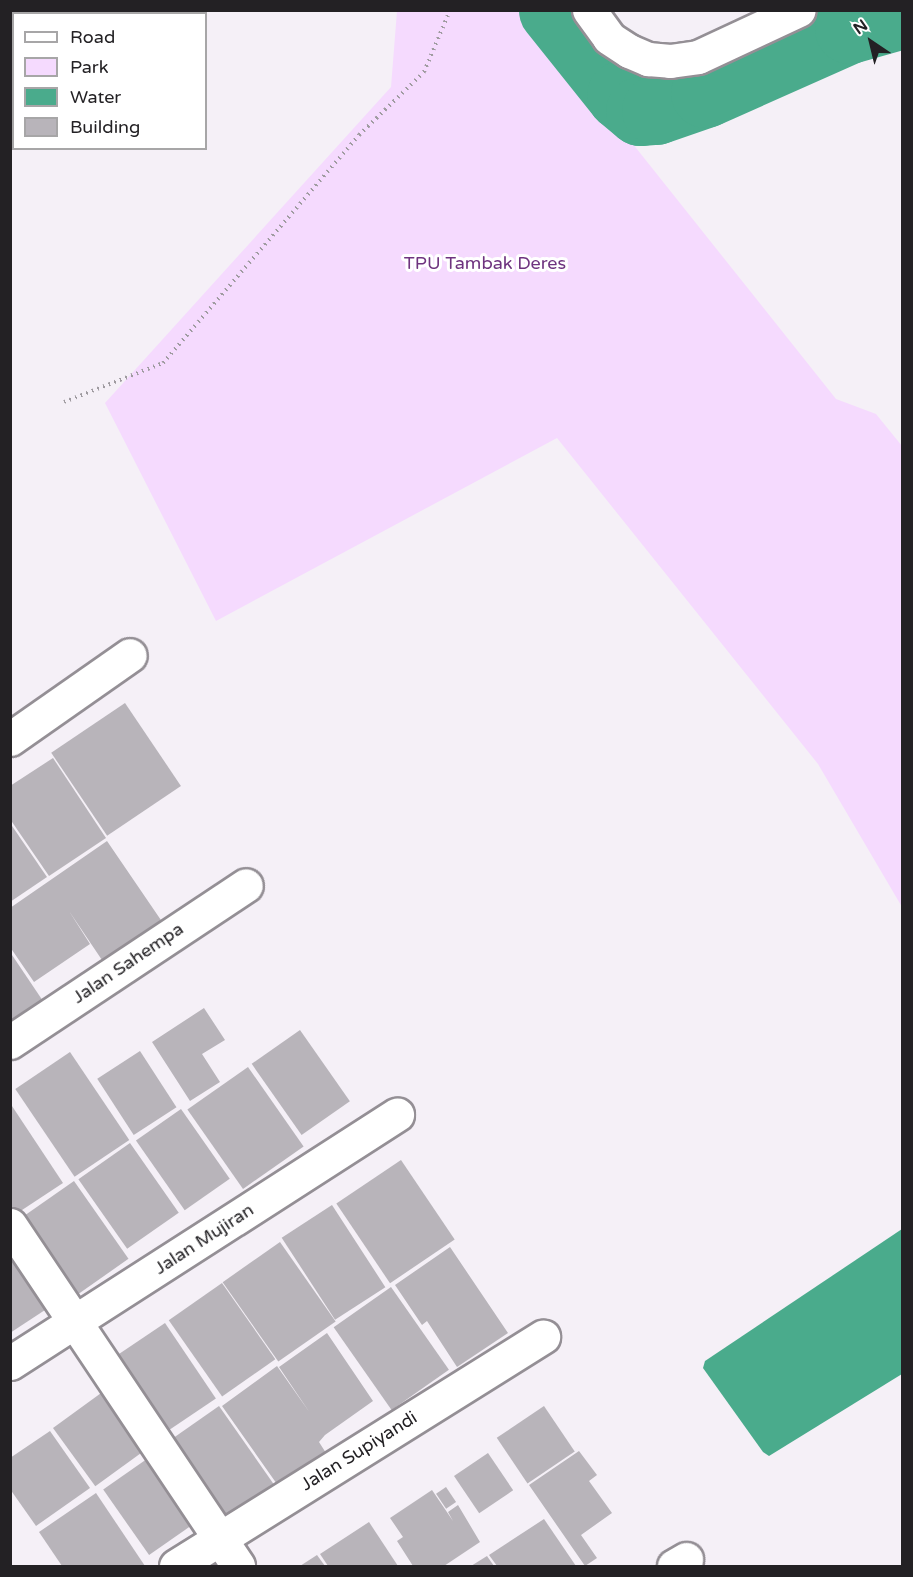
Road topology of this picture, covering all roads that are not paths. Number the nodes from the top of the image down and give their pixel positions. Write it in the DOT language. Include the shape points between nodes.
graph roads {
  1 [pos="589,10"];
  2 [pos="799,10"];
  3 [pos="130,655"];
  4 [pos="10,739"];
  5 [pos="246,885"];
  6 [pos="10,1042"];
  7 [pos="397,1115"];
  8 [pos="10,1225"];
  9 [pos="73,1324"];
  10 [pos="543,1336"];
  11 [pos="10,1363"];
  12 [pos="220,1538"];
  13 [pos="176,1566"];
  14 [pos="238,1566"];
  1 -- 2 [label="street" via="609,38 629,51 648,59 670,61 698,57"];
  3 -- 4 [label="street"];
  5 -- 6 [label="street, Jalan Sahempa"];
  7 -- 9 [label="street, Jalan Mujiran"];
  8 -- 9 [label="street"];
  9 -- 11 [label="street, Jalan Mujiran"];
  9 -- 12 [label="street"];
  10 -- 12 [label="street, Jalan Supiyandi"];
  12 -- 13 [label="street, Jalan Supiyandi"];
  12 -- 14 [label="street"];
}
